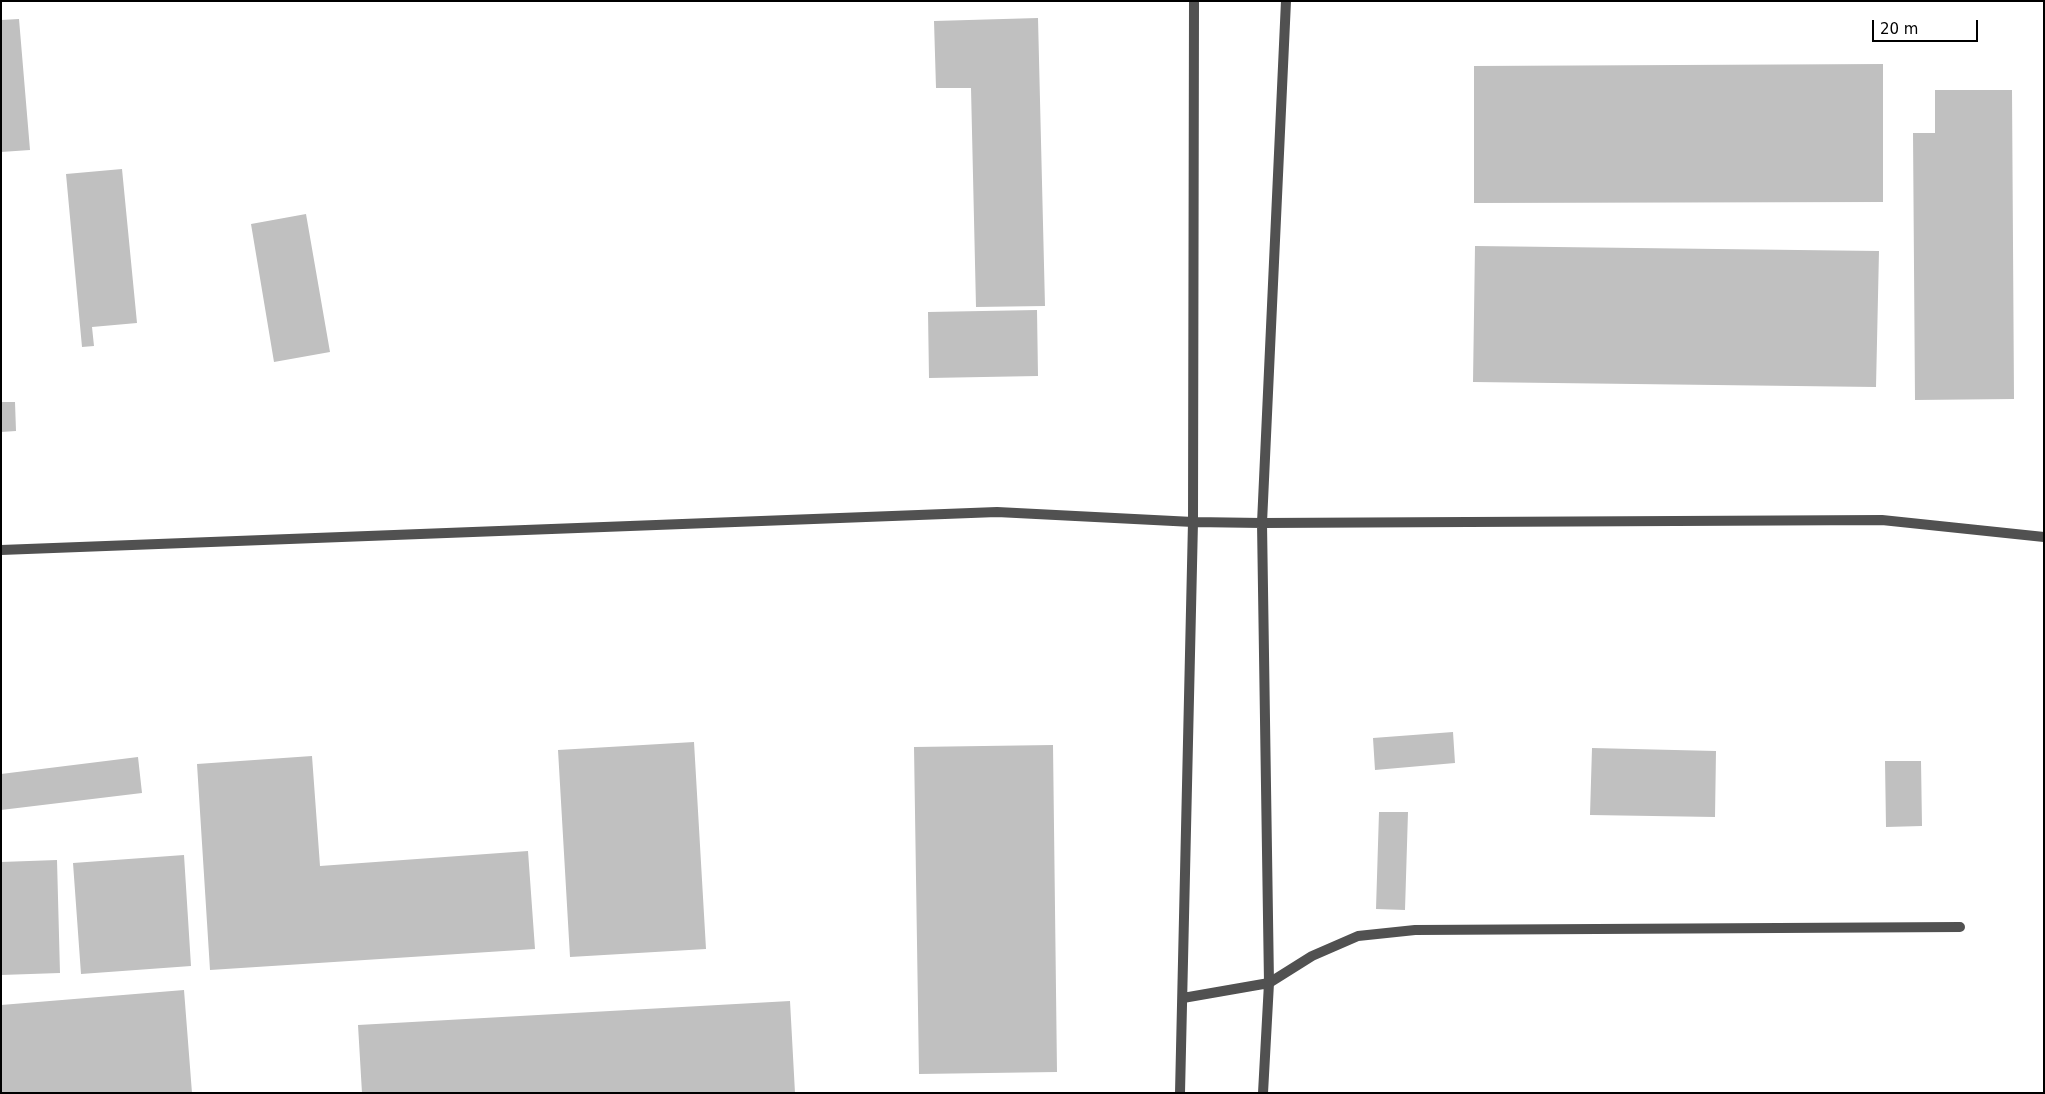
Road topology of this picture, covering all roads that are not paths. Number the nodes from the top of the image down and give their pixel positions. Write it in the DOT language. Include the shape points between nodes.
graph roads {
  1 [pos="1194,1"];
  2 [pos="1286,1"];
  3 [pos="1193,522"];
  4 [pos="1262,523"];
  5 [pos="2044,537"];
  6 [pos="1,550"];
  7 [pos="1960,927"];
  8 [pos="1269,983"];
  9 [pos="1183,998"];
  10 [pos="1180,1093"];
  11 [pos="1263,1093"];
  1 -- 3 [label="street"];
  2 -- 4 [label="street"];
  3 -- 4 [label="street"];
  3 -- 6 [label="street" via="996,512"];
  3 -- 9 [label="street"];
  4 -- 5 [label="street" via="1882,520"];
  4 -- 8 [label="street"];
  7 -- 8 [label="street" via="1415,930 1358,936 1312,956"];
  8 -- 9 [label="street"];
  8 -- 11 [label="street"];
  9 -- 10 [label="street"];
}
